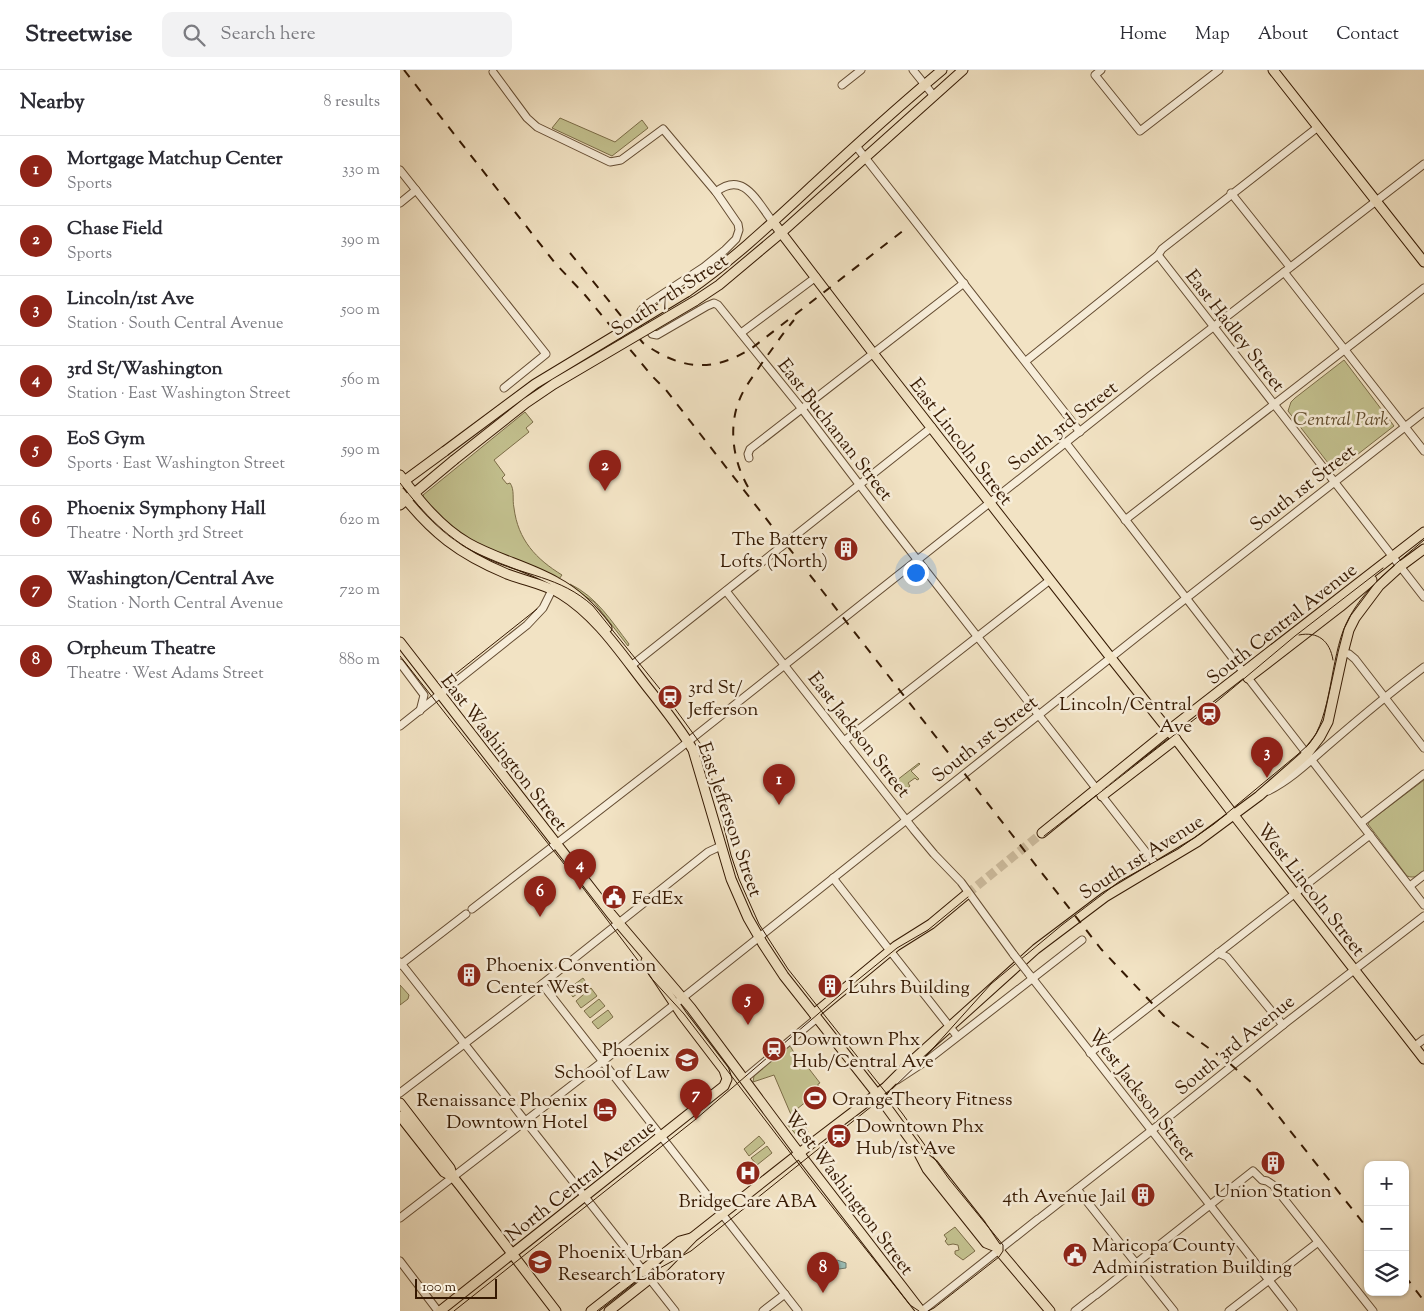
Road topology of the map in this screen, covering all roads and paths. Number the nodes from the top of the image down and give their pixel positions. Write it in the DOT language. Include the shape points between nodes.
graph roads {
  1 [pos="861,70"];
  2 [pos="913,70"];
  3 [pos="942,70"];
  4 [pos="963,70"];
  5 [pos="1219,70"];
  6 [pos="1273,70"];
  7 [pos="493,72"];
  8 [pos="1098,72"];
  9 [pos="925,84"];
  10 [pos="842,85"];
  11 [pos="934,96"];
  12 [pos="1318,127"];
  13 [pos="856,146"];
  14 [pos="866,157"];
  15 [pos="1424,164"];
  16 [pos="400,170"];
  17 [pos="416,190"];
  18 [pos="716,192"];
  19 [pos="1231,193"];
  20 [pos="1376,201"];
  21 [pos="400,203"];
  22 [pos="773,222"];
  23 [pos="781,233"];
  24 [pos="1158,255"];
  25 [pos="1424,262"];
  26 [pos="1290,267"];
  27 [pos="1284,272"];
  28 [pos="816,277"];
  29 [pos="964,283"];
  30 [pos="1424,288"];
  31 [pos="1213,327"];
  32 [pos="740,333"];
  33 [pos="1346,350"];
  34 [pos="873,353"];
  35 [pos="1026,361"];
  36 [pos="504,388"];
  37 [pos="1275,406"];
  38 [pos="802,409"];
  39 [pos="1424,412"];
  40 [pos="932,427"];
  41 [pos="1406,427"];
  42 [pos="1080,432"];
  43 [pos="1066,443"];
  44 [pos="1424,451"];
  45 [pos="749,458"];
  46 [pos="401,480"];
  47 [pos="1335,482"];
  48 [pos="859,485"];
  49 [pos="400,492"];
  50 [pos="414,493"];
  51 [pos="403,502"];
  52 [pos="990,503"];
  53 [pos="1125,520"];
  54 [pos="1424,532"];
  55 [pos="1424,549"];
  56 [pos="1394,556"];
  57 [pos="917,559"];
  58 [pos="1401,566"];
  59 [pos="1050,580"];
  60 [pos="555,586"];
  61 [pos="726,591"];
  62 [pos="1424,597"];
  63 [pos="1186,598"];
  64 [pos="978,636"];
  65 [pos="400,642"];
  66 [pos="1343,653"];
  67 [pos="1111,658"];
  68 [pos="628,662"];
  69 [pos="400,663"];
  70 [pos="785,664"];
  71 [pos="1424,666"];
  72 [pos="1246,676"];
  73 [pos="440,694"];
  74 [pos="1384,697"];
  75 [pos="420,711"];
  76 [pos="1039,715"];
  77 [pos="400,726"];
  78 [pos="1169,730"];
  79 [pos="1176,739"];
  80 [pos="688,741"];
  81 [pos="844,741"];
  82 [pos="1424,748"];
  83 [pos="1309,756"];
  84 [pos="1424,774"];
  85 [pos="1099,792"];
  86 [pos="1259,796"];
  87 [pos="1233,815"];
  88 [pos="907,820"];
  89 [pos="1361,823"];
  90 [pos="1042,833"];
  91 [pos="1370,835"];
  92 [pos="556,844"];
  93 [pos="721,846"];
  94 [pos="1156,865"];
  95 [pos="1424,875"];
  96 [pos="833,878"];
  97 [pos="1410,886"];
  98 [pos="1296,893"];
  99 [pos="969,894"];
  100 [pos="1424,904"];
  101 [pos="472,909"];
  102 [pos="466,914"];
  103 [pos="1424,916"];
  104 [pos="618,922"];
  105 [pos="759,937"];
  106 [pos="1082,940"];
  107 [pos="1218,953"];
  108 [pos="892,954"];
  109 [pos="401,964"];
  110 [pos="1354,970"];
  111 [pos="1031,976"];
  112 [pos="542,984"];
  113 [pos="679,1001"];
  114 [pos="816,1016"];
  115 [pos="1283,1025"];
  116 [pos="950,1027"];
  117 [pos="957,1036"];
  118 [pos="1424,1039"];
  119 [pos="464,1043"];
  120 [pos="1415,1046"];
  121 [pos="1090,1053"];
  122 [pos="1424,1059"];
  123 [pos="602,1061"];
  124 [pos="736,1068"];
  125 [pos="744,1079"];
  126 [pos="886,1087"];
  127 [pos="400,1093"];
  128 [pos="877,1094"];
  129 [pos="400,1103"];
  130 [pos="400,1116"];
  131 [pos="525,1121"];
  132 [pos="1152,1131"];
  133 [pos="661,1137"];
  134 [pos="799,1153"];
  135 [pos="453,1177"];
  136 [pos="1077,1189"];
  137 [pos="585,1197"];
  138 [pos="1210,1206"];
  139 [pos="722,1214"];
  140 [pos="400,1218"];
  141 [pos="693,1237"];
  142 [pos="1317,1243"];
  143 [pos="998,1248"];
  144 [pos="513,1254"];
  145 [pos="400,1261"];
  146 [pos="1136,1264"];
  147 [pos="643,1271"];
  148 [pos="486,1276"];
  149 [pos="650,1279"];
  150 [pos="1268,1280"];
  151 [pos="784,1294"];
  152 [pos="439,1311"];
  153 [pos="448,1311"];
  154 [pos="556,1311"];
  155 [pos="591,1311"];
  156 [pos="609,1311"];
  157 [pos="675,1311"];
  158 [pos="763,1311"];
  159 [pos="798,1311"];
  160 [pos="921,1311"];
  161 [pos="1050,1311"];
  162 [pos="1075,1311"];
  163 [pos="1174,1311"];
  164 [pos="1229,1311"];
  165 [pos="1293,1311"];
  166 [pos="1373,1311"];
  1 -- 10 [label="street"];
  2 -- 9 [label="street"];
  3 -- 9 [label="main road, South 7th Street"];
  4 -- 11 [label="main road, South 7th Street"];
  5 -- 8 [label="street" via="1140,131"];
  6 -- 12 [label="main road"];
  7 -- 18 [label="street" via="537,127 610,162 621,160 663,129"];
  9 -- 11 [label="street"];
  9 -- 13 [label="main road, South 7th Street"];
  11 -- 14 [label="main road, South 7th Street"];
  12 -- 19 [label="street"];
  12 -- 20 [label="main road"];
  13 -- 14 [label="street"];
  13 -- 22 [label="main road, South 7th Street"];
  14 -- 23 [label="main road, South 7th Street"];
  14 -- 29 [label="street"];
  15 -- 20 [label="street, South 3rd Street"];
  16 -- 17 [label="street"];
  17 -- 21 [label="street"];
  17 -- 36 [label="street" via="546,354"];
  18 -- 22 [label="street, East Lincoln Street" via="728,184 742,185"];
  18 -- 32 [label="street, East Buchanan Street" via="738,224 736,239 704,267 646,305 639,316 657,336 714,303"];
  19 -- 24 [label="street"];
  19 -- 26 [label="street"];
  20 -- 25 [label="main road"];
  20 -- 26 [label="street, South 3rd Street"];
  22 -- 23 [label="main road, East Lincoln Street"];
  22 -- 46 [label="main road, South 7th Street, bridge" via="687,292 535,384"];
  23 -- 28 [label="main road, East Lincoln Street"];
  23 -- 50 [label="main road, South 7th Street, bridge" via="695,301 546,388"];
  24 -- 31 [label="street, East Hadley Street"];
  24 -- 35 [label="street"];
  26 -- 27 [label="street, South 3rd Street"];
  27 -- 31 [label="street, South 3rd Street"];
  27 -- 33 [label="street"];
  28 -- 32 [label="street"];
  28 -- 34 [label="main road, East Lincoln Street"];
  29 -- 34 [label="street"];
  29 -- 35 [label="street"];
  30 -- 33 [label="street"];
  31 -- 37 [label="street, East Hadley Street"];
  31 -- 42 [label="street, South 3rd Street"];
  32 -- 38 [label="street, East Buchanan Street"];
  33 -- 37 [label="street"];
  33 -- 41 [label="street"];
  34 -- 38 [label="street"];
  34 -- 40 [label="main road, East Lincoln Street"];
  35 -- 42 [label="street"];
  37 -- 47 [label="street, East Hadley Street"];
  37 -- 53 [label="street"];
  38 -- 45 [label="street" via="750,449"];
  38 -- 48 [label="street, East Buchanan Street"];
  39 -- 41 [label="street, South 1st Street"];
  40 -- 48 [label="street"];
  40 -- 52 [label="main road, East Lincoln Street"];
  41 -- 44 [label="street"];
  41 -- 47 [label="street, South 1st Street"];
  42 -- 43 [label="street, South 3rd Street"];
  43 -- 52 [label="street, South 3rd Street"];
  43 -- 53 [label="street"];
  46 -- 50 [label="main road, East Jefferson Street"];
  47 -- 56 [label="street, East Hadley Street"];
  47 -- 63 [label="street, South 1st Street"];
  48 -- 57 [label="street, East Buchanan Street"];
  48 -- 61 [label="street"];
  49 -- 51 [label="main road, East Jefferson Street"];
  50 -- 51 [label="main road, South 7th Street"];
  50 -- 60 [label="main road, East Jefferson Street" via="444,525 466,542"];
  51 -- 60 [label="main road, East Jefferson Street" via="462,552 509,574"];
  52 -- 57 [label="street, South 3rd Street"];
  52 -- 59 [label="main road, East Lincoln Street"];
  53 -- 63 [label="street"];
  54 -- 56 [label="main road, South Central Avenue"];
  55 -- 58 [label="main road, South Central Avenue"];
  56 -- 58 [label="street, East Hadley Street"];
  56 -- 72 [label="main road, South Central Avenue" via="1289,636"];
  57 -- 64 [label="street, East Buchanan Street"];
  57 -- 70 [label="street, South 3rd Street"];
  58 -- 62 [label="street, East Hadley Street"];
  58 -- 66 [label="main road, South Central Avenue" via="1379,586 1356,618"];
  59 -- 64 [label="street"];
  59 -- 67 [label="main road, East Lincoln Street"];
  60 -- 68 [label="main road, East Jefferson Street" via="586,602 615,639"];
  60 -- 73 [label="street" via="540,612 527,625"];
  61 -- 68 [label="street"];
  61 -- 70 [label="street, East Jackson Street"];
  63 -- 67 [label="street, South 1st Street"];
  63 -- 72 [label="street"];
  64 -- 76 [label="street, East Buchanan Street"];
  64 -- 81 [label="street"];
  65 -- 73 [label="main road, East Washington Street"];
  66 -- 74 [label="street" via="1355,659"];
  66 -- 83 [label="main road, South Central Avenue" via="1328,722"];
  67 -- 76 [label="street, South 1st Street"];
  67 -- 78 [label="main road, East Lincoln Street"];
  68 -- 80 [label="main road, East Jefferson Street"];
  69 -- 75 [label="street, East Washington Street" via="424,696"];
  70 -- 80 [label="street, South 3rd Street"];
  70 -- 81 [label="street, East Jackson Street"];
  71 -- 74 [label="street"];
  72 -- 78 [label="main road, South Central Avenue"];
  72 -- 83 [label="street"];
  73 -- 75 [label="street"];
  73 -- 92 [label="main road, East Washington Street"];
  74 -- 82 [label="street"];
  74 -- 83 [label="street"];
  75 -- 77 [label="street"];
  76 -- 85 [label="street, East Buchanan Street"];
  76 -- 88 [label="street, South 1st Street"];
  78 -- 79 [label="main road, East Lincoln Street"];
  78 -- 85 [label="main road, South Central Avenue"];
  79 -- 85 [label="main road"];
  79 -- 87 [label="main road, West Lincoln Street"];
  80 -- 92 [label="street, South 3rd Street"];
  80 -- 93 [label="main road, East Jefferson Street" via="697,761"];
  81 -- 88 [label="street, East Jackson Street"];
  83 -- 86 [label="main road, South Central Avenue"];
  83 -- 89 [label="street"];
  84 -- 89 [label="street"];
  85 -- 90 [label="main road, South Central Avenue"];
  85 -- 94 [label="street, East Buchanan Street"];
  86 -- 87 [label="main road, South 1st Avenue"];
  87 -- 94 [label="main road, South 1st Avenue" via="1177,856"];
  87 -- 98 [label="main road, West Lincoln Street"];
  88 -- 96 [label="street, South 1st Street"];
  88 -- 99 [label="street, East Jackson Street"];
  89 -- 91 [label="street"];
  91 -- 97 [label="street"];
  91 -- 98 [label="street"];
  92 -- 101 [label="street, South 3rd Street"];
  92 -- 104 [label="main road, East Washington Street"];
  93 -- 104 [label="street" via="708,852"];
  93 -- 105 [label="main road, East Jefferson Street" via="741,903"];
  94 -- 116 [label="main road, South 1st Avenue" via="1086,910 1036,949"];
  95 -- 97 [label="street"];
  96 -- 105 [label="street, South 1st Street"];
  96 -- 108 [label="street"];
  97 -- 100 [label="street"];
  98 -- 107 [label="street"];
  98 -- 110 [label="main road, West Lincoln Street"];
  99 -- 108 [label="main road"];
  99 -- 111 [label="street, West Jackson Street, bridge"];
  102 -- 109 [label="street"];
  103 -- 110 [label="street, South 3rd Avenue"];
  104 -- 112 [label="street"];
  104 -- 113 [label="main road, East Washington Street"];
  105 -- 113 [label="street, South 1st Street"];
  105 -- 114 [label="main road, East Jefferson Street"];
  106 -- 111 [label="street, South 1st Avenue"];
  107 -- 115 [label="street" via="1227,957"];
  107 -- 121 [label="street"];
  108 -- 114 [label="main road"];
  108 -- 116 [label="street"];
  109 -- 119 [label="street"];
  110 -- 115 [label="street, South 3rd Avenue"];
  110 -- 120 [label="main road, West Lincoln Street"];
  111 -- 117 [label="street, South 1st Avenue"];
  111 -- 121 [label="street, West Jackson Street"];
  112 -- 119 [label="street"];
  112 -- 123 [label="street"];
  113 -- 123 [label="street, South 1st Street"];
  113 -- 124 [label="main road, East Washington Street"];
  113 -- 133 [label="main road, North Central Avenue" via="727,1079 724,1086"];
  114 -- 125 [label="street"];
  114 -- 128 [label="main road, East Jefferson Street"];
  115 -- 132 [label="street, South 3rd Avenue"];
  116 -- 117 [label="street"];
  116 -- 126 [label="main road, South 1st Avenue"];
  117 -- 126 [label="street, South 1st Avenue"];
  118 -- 120 [label="street"];
  119 -- 127 [label="street"];
  119 -- 131 [label="street"];
  120 -- 122 [label="main road, West Lincoln Street"];
  121 -- 132 [label="street, West Jackson Street"];
  123 -- 131 [label="street, South 1st Street"];
  123 -- 133 [label="street"];
  124 -- 125 [label="main road, West Washington Street"];
  125 -- 134 [label="main road, West Washington Street"];
  126 -- 128 [label="main road, South 1st Avenue"];
  128 -- 134 [label="main road, South 1st Avenue"];
  128 -- 143 [label="main road, East Jefferson Street" via="920,1154 933,1164"];
  129 -- 135 [label="main road" via="450,1168"];
  130 -- 135 [label="main road" via="444,1172"];
  131 -- 135 [label="street, South 1st Street"];
  131 -- 137 [label="street"];
  132 -- 136 [label="street, South 3rd Avenue"];
  132 -- 138 [label="street, West Jackson Street"];
  133 -- 137 [label="main road, North Central Avenue"];
  133 -- 139 [label="street"];
  134 -- 139 [label="main road, South 1st Avenue"];
  134 -- 160 [label="main road, West Washington Street"];
  135 -- 140 [label="street, South 1st Street"];
  135 -- 144 [label="main road"];
  136 -- 143 [label="street, South 3rd Avenue"];
  136 -- 146 [label="street"];
  137 -- 144 [label="main road, North Central Avenue"];
  137 -- 147 [label="street"];
  138 -- 142 [label="street" via="1253,1171 1272,1185"];
  138 -- 146 [label="street"];
  138 -- 150 [label="street, West Jackson Street"];
  139 -- 141 [label="main road, South 1st Avenue"];
  139 -- 151 [label="street"];
  141 -- 147 [label="main road" via="680,1242"];
  141 -- 149 [label="main road"];
  142 -- 150 [label="street"];
  142 -- 166 [label="street"];
  143 -- 160 [label="street, South 3rd Avenue"];
  143 -- 161 [label="main road, East Jefferson Street"];
  144 -- 148 [label="main road, North Central Avenue"];
  144 -- 154 [label="main road"];
  145 -- 152 [label="street"];
  146 -- 162 [label="street"];
  146 -- 163 [label="street"];
  147 -- 149 [label="street"];
  147 -- 155 [label="main road"];
  148 -- 152 [label="main road, North Central Avenue"];
  148 -- 153 [label="main road, North Central Avenue" via="482,1284"];
  149 -- 156 [label="main road"];
  149 -- 157 [label="street"];
  150 -- 164 [label="street"];
  150 -- 165 [label="street, West Jackson Street"];
  151 -- 158 [label="street"];
  151 -- 159 [label="street"];
}
